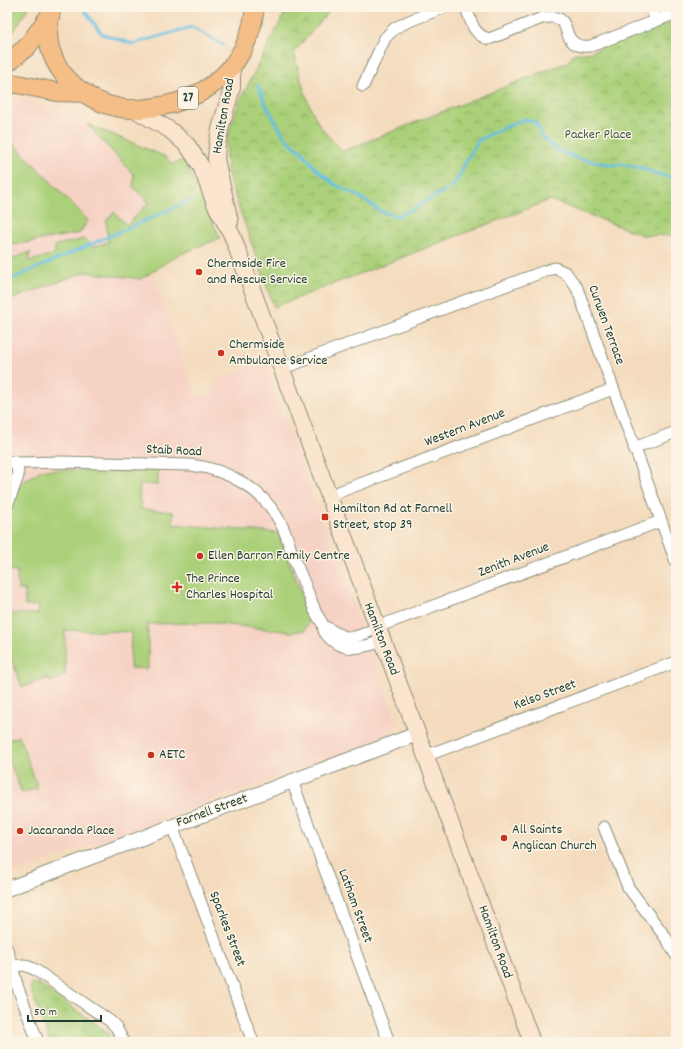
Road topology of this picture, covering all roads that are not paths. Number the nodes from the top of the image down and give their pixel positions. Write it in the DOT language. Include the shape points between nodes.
graph roads {
  1 [pos="445,7"];
  2 [pos="466,7"];
  3 [pos="651,7"];
  4 [pos="51,11"];
  5 [pos="257,11"];
  6 [pos="676,13"];
  7 [pos="656,20"];
  8 [pos="7,63"];
  9 [pos="232,67"];
  10 [pos="7,84"];
  11 [pos="363,86"];
  12 [pos="85,93"];
  13 [pos="134,109"];
  14 [pos="232,235"];
  15 [pos="281,369"];
  16 [pos="613,389"];
  17 [pos="676,432"];
  18 [pos="634,448"];
  19 [pos="12,462"];
  20 [pos="328,496"];
  21 [pos="7,506"];
  22 [pos="661,521"];
  23 [pos="676,562"];
  24 [pos="380,634"];
  25 [pos="676,662"];
  26 [pos="417,734"];
  27 [pos="425,756"];
  28 [pos="292,781"];
  29 [pos="172,826"];
  30 [pos="604,827"];
  31 [pos="7,889"];
  32 [pos="7,949"];
  33 [pos="676,955"];
  34 [pos="12,966"];
  35 [pos="38,1042"];
  36 [pos="124,1042"];
  37 [pos="253,1042"];
  38 [pos="389,1042"];
  39 [pos="532,1042"];
  1 -- 11 [label="street" via="395,28 385,38"];
  2 -- 7 [label="street" via="475,31 481,37 489,38 550,17 559,18 564,23 571,41 579,46 591,46"];
  3 -- 7 [label="street"];
  4 -- 8 [label="main road" via="27,48"];
  4 -- 12 [label="main road" via="48,32 54,58 67,78"];
  5 -- 9 [label="main road, 27" via="247,42"];
  6 -- 7 [label="street"];
  9 -- 13 [label="main road, 27" via="208,88 186,99 161,106"];
  9 -- 14 [label="main road, Hamilton Road" via="232,88 220,129 216,159"];
  10 -- 12 [label="main road, 27" via="57,92"];
  12 -- 13 [label="main road, 27" via="118,107"];
  13 -- 14 [label="main road, Hamilton Road" via="170,130 188,146"];
  14 -- 15 [label="main road, Hamilton Road"];
  15 -- 16 [label="street, Curwen Terrace" via="555,268 566,273 577,288"];
  15 -- 20 [label="main road, Hamilton Road"];
  16 -- 18 [label="street, Curwen Terrace"];
  16 -- 20 [label="street, Western Avenue"];
  17 -- 18 [label="street"];
  18 -- 22 [label="street, Curwen Terrace"];
  19 -- 21 [label="street" via="18,476"];
  19 -- 24 [label="street, Staib Road" via="190,465 206,467 235,478 254,489 275,512 324,632 336,643 359,648"];
  20 -- 24 [label="main road, Hamilton Road"];
  22 -- 23 [label="street, Curwen Terrace"];
  22 -- 24 [label="street, Zenith Avenue"];
  24 -- 26 [label="main road, Hamilton Road"];
  25 -- 27 [label="street, Kelso Street"];
  26 -- 27 [label="main road, Hamilton Road"];
  26 -- 28 [label="street, Farnell Street"];
  27 -- 39 [label="main road, Hamilton Road"];
  28 -- 29 [label="street, Farnell Street"];
  28 -- 38 [label="street, Latham Street"];
  29 -- 31 [label="street, Farnell Street"];
  29 -- 37 [label="street, Sparkes Street"];
  30 -- 33 [label="street" via="628,887"];
  32 -- 34 [label="street"];
  34 -- 35 [label="street"];
  34 -- 36 [label="street" via="24,965 44,974 110,1021"];
}
